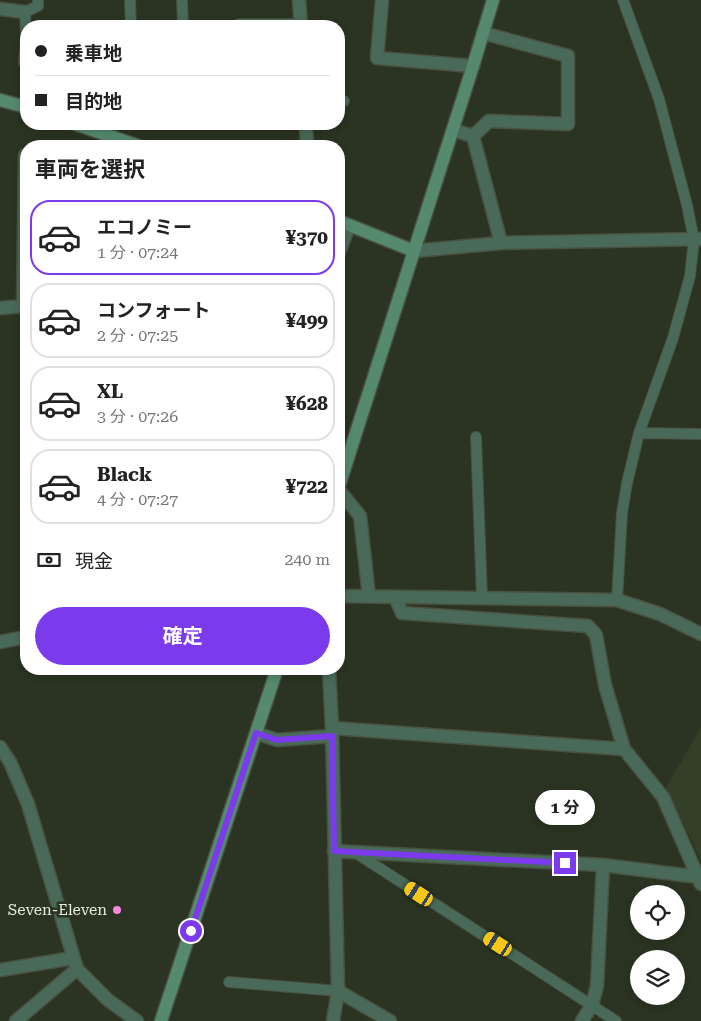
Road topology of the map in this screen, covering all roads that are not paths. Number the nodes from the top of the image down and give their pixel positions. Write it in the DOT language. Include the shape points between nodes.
graph roads {
  1 [pos="38,0"];
  2 [pos="130,0"];
  3 [pos="182,0"];
  4 [pos="299,0"];
  5 [pos="382,0"];
  6 [pos="493,0"];
  7 [pos="622,0"];
  8 [pos="0,9"];
  9 [pos="25,12"];
  10 [pos="25,20"];
  11 [pos="131,20"];
  12 [pos="183,20"];
  13 [pos="301,20"];
  14 [pos="483,33"];
  15 [pos="473,66"];
  16 [pos="0,100"];
  17 [pos="20,105"];
  18 [pos="92,130"];
  19 [pos="453,130"];
  20 [pos="473,136"];
  21 [pos="122,140"];
  22 [pos="345,224"];
  23 [pos="697,240"];
  24 [pos="501,244"];
  25 [pos="414,251"];
  26 [pos="20,306"];
  27 [pos="0,308"];
  28 [pos="639,433"];
  29 [pos="701,434"];
  30 [pos="476,437"];
  31 [pos="345,467"];
  32 [pos="345,497"];
  33 [pos="345,596"];
  34 [pos="369,596"];
  35 [pos="395,597"];
  36 [pos="482,598"];
  37 [pos="616,600"];
  38 [pos="701,634"];
  39 [pos="20,639"];
  40 [pos="0,642"];
  41 [pos="275,675"];
  42 [pos="329,675"];
  43 [pos="332,732"];
  44 [pos="256,733"];
  45 [pos="0,747"];
  46 [pos="624,749"];
  47 [pos="334,851"];
  48 [pos="356,853"];
  49 [pos="603,865"];
  50 [pos="700,880"];
  51 [pos="75,964"];
  52 [pos="0,970"];
  53 [pos="229,982"];
  54 [pos="338,991"];
  55 [pos="592,1005"];
  56 [pos="16,1021"];
  57 [pos="137,1021"];
  58 [pos="161,1021"];
  59 [pos="333,1021"];
  60 [pos="390,1021"];
  61 [pos="582,1021"];
  62 [pos="616,1021"];
  1 -- 9 [label="lane" via="38,6"];
  2 -- 11 [label="lane"];
  3 -- 12 [label="lane"];
  4 -- 13 [label="street"];
  5 -- 15 [label="street" via="377,58"];
  6 -- 14 [label="street"];
  7 -- 23 [label="lane" via="659,99"];
  8 -- 9 [label="street"];
  9 -- 10 [label="lane"];
  14 -- 15 [label="street"];
  14 -- 20 [label="street" via="568,56 568,124 490,121"];
  15 -- 19 [label="street"];
  16 -- 17 [label="street"];
  18 -- 21 [label="street"];
  19 -- 20 [label="street"];
  19 -- 25 [label="street"];
  20 -- 24 [label="street"];
  22 -- 25 [label="street"];
  23 -- 24 [label="street"];
  23 -- 28 [label="lane" via="673,338"];
  24 -- 25 [label="street"];
  25 -- 31 [label="street"];
  26 -- 27 [label="street"];
  28 -- 29 [label="lane"];
  28 -- 37 [label="lane" via="622,513"];
  30 -- 36 [label="lane"];
  32 -- 34 [label="street" via="360,516"];
  33 -- 34 [label="street"];
  34 -- 35 [label="street"];
  35 -- 36 [label="street"];
  35 -- 46 [label="street" via="402,614 588,626 596,635"];
  36 -- 37 [label="street"];
  37 -- 38 [label="street" via="660,614"];
  39 -- 40 [label="street"];
  41 -- 44 [label="street"];
  42 -- 43 [label="street"];
  43 -- 44 [label="street" via="277,740"];
  43 -- 46 [label="street"];
  43 -- 47 [label="street"];
  44 -- 58 [label="street"];
  45 -- 51 [label="street" via="28,804"];
  46 -- 50 [label="street" via="663,797"];
  47 -- 48 [label="street"];
  47 -- 54 [label="street"];
  48 -- 49 [label="street"];
  48 -- 55 [label="lane"];
  49 -- 50 [label="street"];
  49 -- 55 [label="street" via="597,986"];
  51 -- 52 [label="street"];
  51 -- 56 [label="street"];
  51 -- 57 [label="street" via="108,1000"];
  53 -- 54 [label="lane"];
  54 -- 59 [label="street"];
  54 -- 60 [label="street"];
  55 -- 61 [label="street"];
  55 -- 62 [label="lane"];
}
